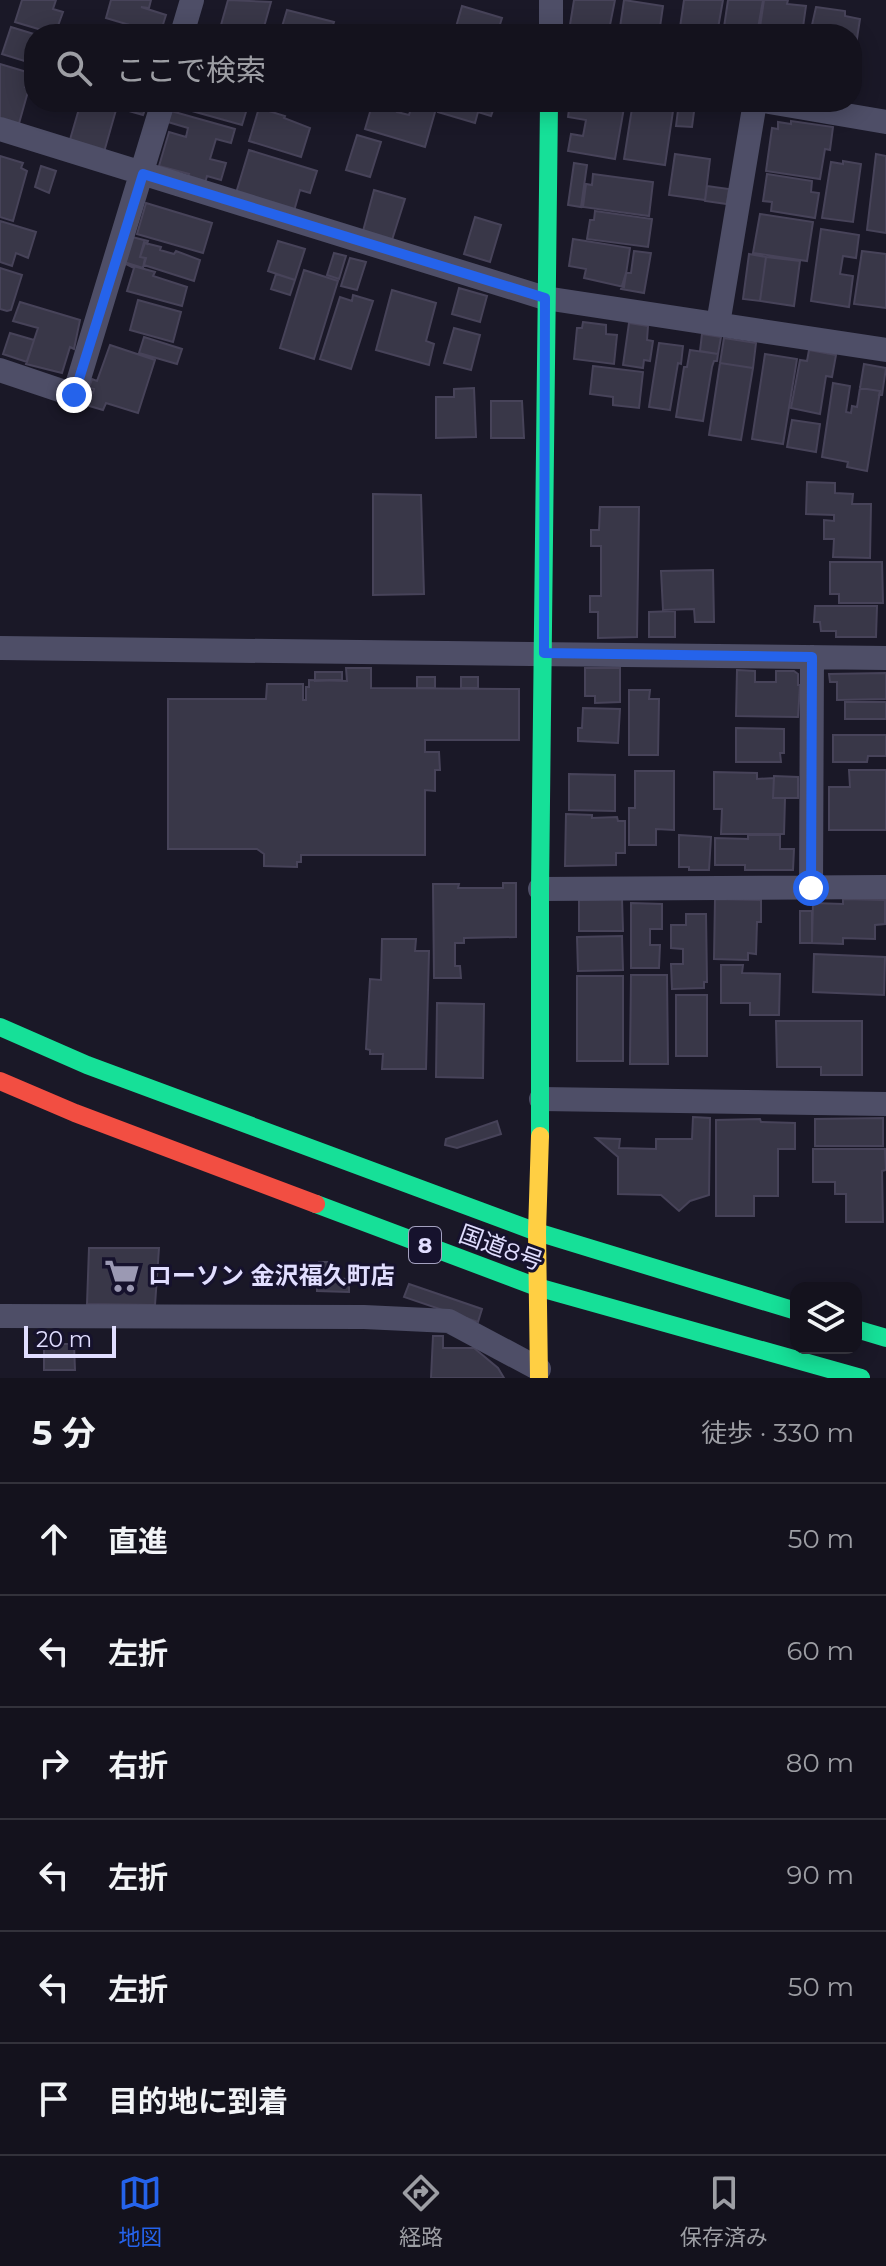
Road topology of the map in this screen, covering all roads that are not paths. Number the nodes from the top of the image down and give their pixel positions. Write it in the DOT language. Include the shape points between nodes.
graph roads {
  1 [pos="192,0"];
  2 [pos="551,0"];
  3 [pos="185,24"];
  4 [pos="551,24"];
  5 [pos="160,112"];
  6 [pos="549,112"];
  7 [pos="753,112"];
  8 [pos="828,112"];
  9 [pos="886,122"];
  10 [pos="0,129"];
  11 [pos="143,174"];
  12 [pos="545,298"];
  13 [pos="718,324"];
  14 [pos="886,350"];
  15 [pos="0,370"];
  16 [pos="0,648"];
  17 [pos="544,653"];
  18 [pos="812,657"];
  19 [pos="886,658"];
  20 [pos="886,887"];
  21 [pos="811,888"];
  22 [pos="540,889"];
  23 [pos="0,1027"];
  24 [pos="0,1081"];
  25 [pos="541,1099"];
  26 [pos="886,1104"];
  27 [pos="537,1232"];
  28 [pos="537,1287"];
  29 [pos="790,1309"];
  30 [pos="0,1316"];
  31 [pos="862,1331"];
  32 [pos="886,1338"];
  33 [pos="539,1373"];
  34 [pos="861,1378"];
  1 -- 3 [label="street"];
  2 -- 4 [label="street"];
  5 -- 11 [label="street"];
  6 -- 12 [label="main road"];
  7 -- 13 [label="street"];
  8 -- 9 [label="street"];
  10 -- 11 [label="street"];
  11 -- 12 [label="street"];
  11 -- 15 [label="street" via="74,395"];
  12 -- 13 [label="street"];
  12 -- 17 [label="main road"];
  13 -- 14 [label="street"];
  16 -- 17 [label="street"];
  17 -- 18 [label="street"];
  17 -- 22 [label="main road"];
  18 -- 19 [label="street"];
  18 -- 21 [label="street"];
  20 -- 21 [label="street"];
  21 -- 22 [label="street"];
  22 -- 25 [label="main road"];
  23 -- 27 [label="main road, 国道8号 / 8" via="87,1065"];
  24 -- 28 [label="main road, 国道8号 / 8"];
  25 -- 26 [label="street"];
  25 -- 27 [label="main road"];
  27 -- 28 [label="main road"];
  27 -- 29 [label="main road, 国道8号 / 8"];
  28 -- 33 [label="main road"];
  28 -- 34 [label="main road, 国道8号 / 8"];
  30 -- 33 [label="street" via="449,1321"];
  31 -- 32 [label="main road"];
}
